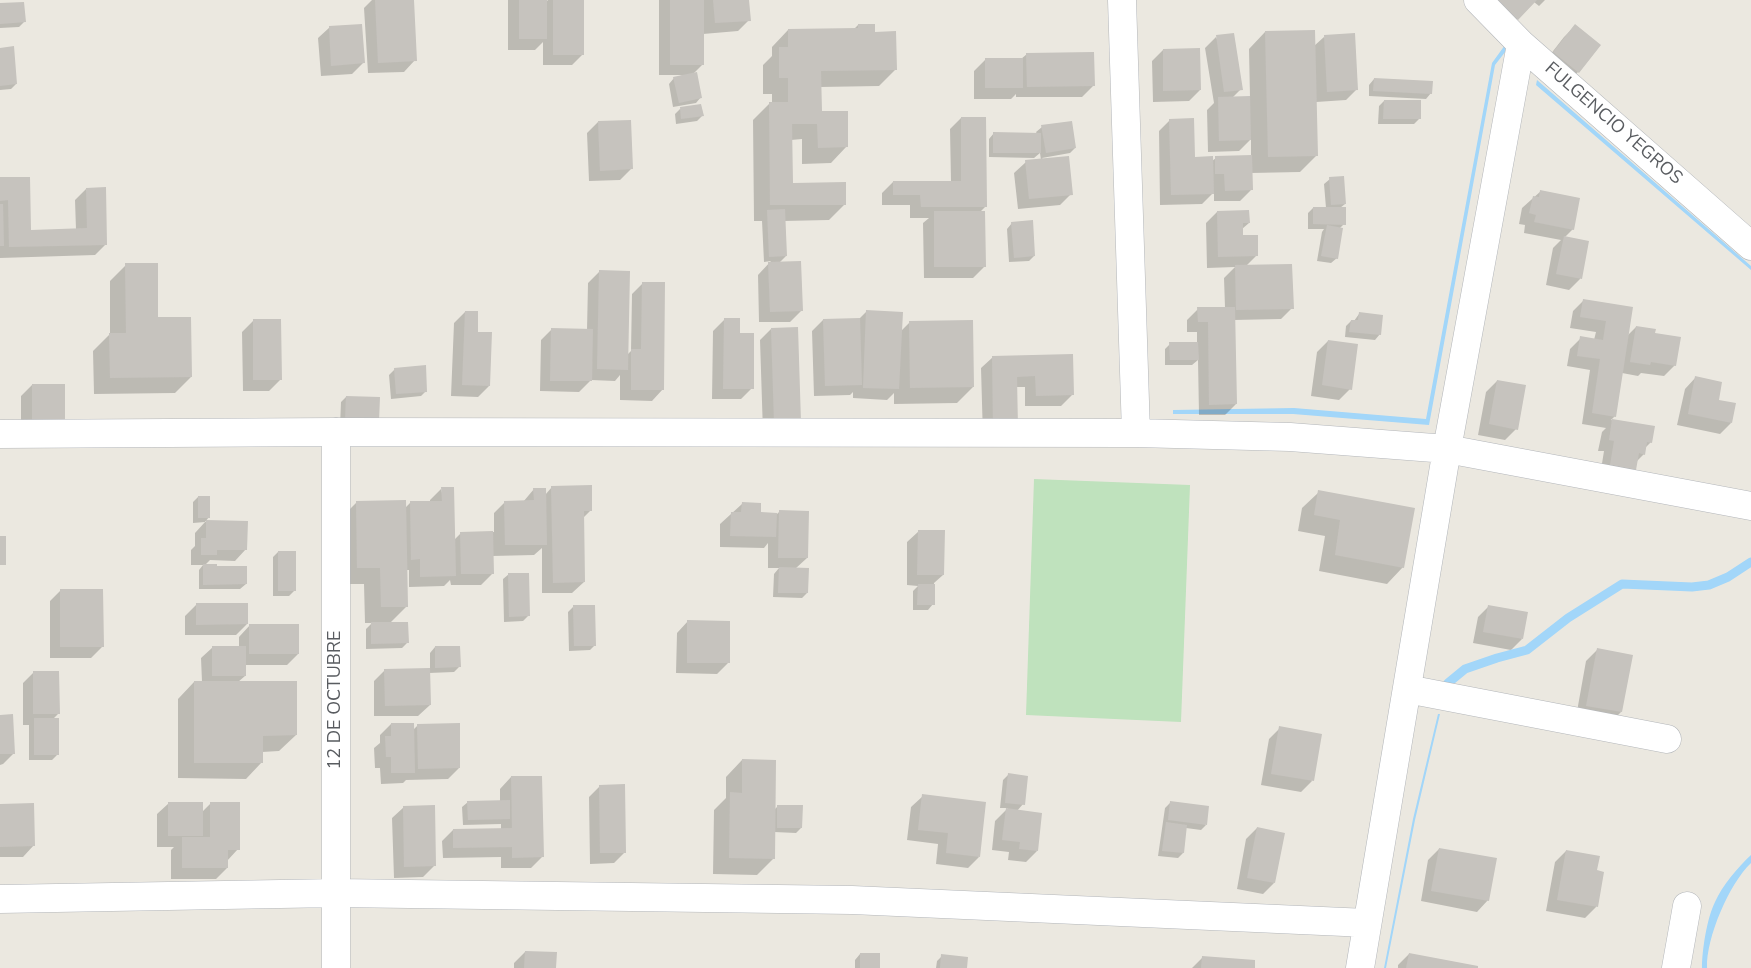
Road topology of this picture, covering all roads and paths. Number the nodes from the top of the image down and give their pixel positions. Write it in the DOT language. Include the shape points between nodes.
graph roads {
  1 [pos="1122,0"];
  2 [pos="1478,0"];
  3 [pos="1521,44"];
  4 [pos="1751,246"];
  5 [pos="336,432"];
  6 [pos="1136,433"];
  7 [pos="0,434"];
  8 [pos="1447,449"];
  9 [pos="1750,506"];
  10 [pos="1407,689"];
  11 [pos="1667,739"];
  12 [pos="336,893"];
  13 [pos="0,899"];
  14 [pos="1687,906"];
  15 [pos="1367,922"];
  16 [pos="336,968"];
  17 [pos="1360,968"];
  18 [pos="1676,968"];
  1 -- 6 [label="street"];
  2 -- 3 [label="street, FULGENCIO YEGROS"];
  3 -- 4 [label="street, FULGENCIO YEGROS"];
  3 -- 8 [label="street"];
  5 -- 6 [label="street"];
  5 -- 7 [label="street"];
  5 -- 12 [label="street, 12 DE OCTUBRE"];
  6 -- 8 [label="street" via="1290,437"];
  8 -- 9 [label="street"];
  8 -- 10 [label="street"];
  10 -- 11 [label="street"];
  10 -- 15 [label="street"];
  12 -- 13 [label="street"];
  12 -- 15 [label="street" via="852,900"];
  12 -- 16 [label="street, 12 DE OCTUBRE"];
  14 -- 18 [label="street"];
  15 -- 17 [label="street"];
}
